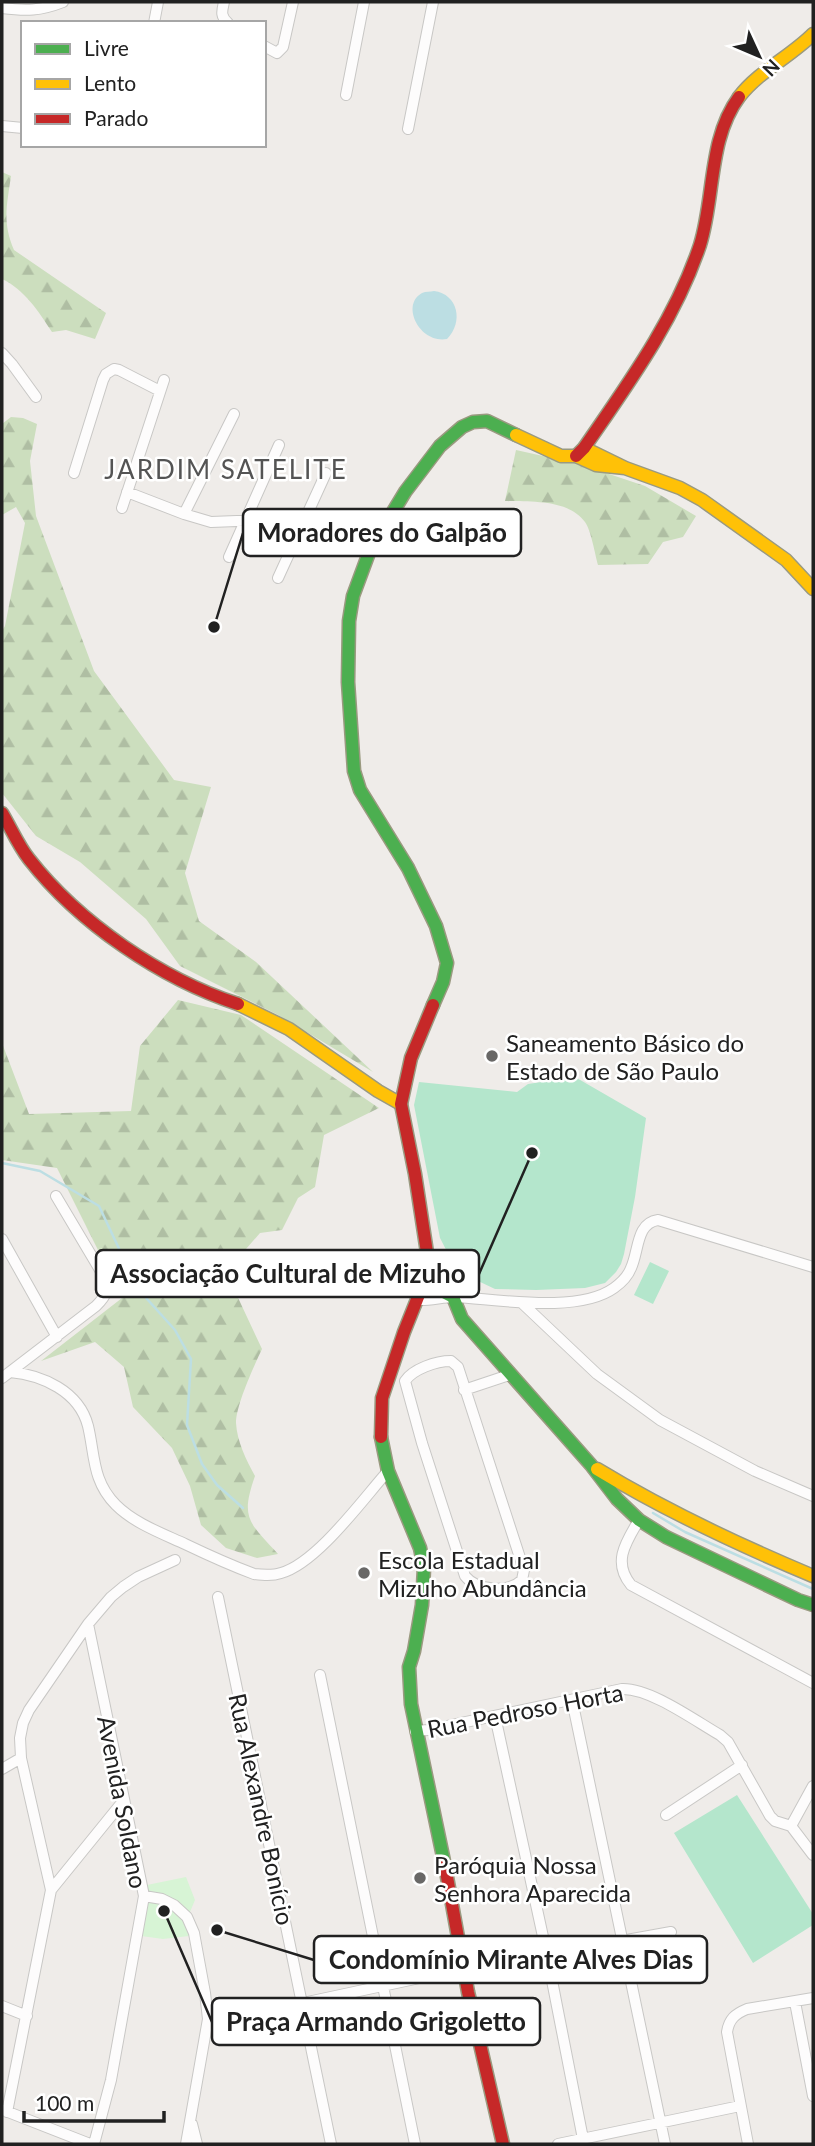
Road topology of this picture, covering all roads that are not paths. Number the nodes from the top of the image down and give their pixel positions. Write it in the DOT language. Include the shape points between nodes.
graph roads {
  1 [pos="63,2"];
  2 [pos="158,2"];
  3 [pos="224,2"];
  4 [pos="293,2"];
  5 [pos="364,2"];
  6 [pos="433,2"];
  7 [pos="2,8"];
  8 [pos="154,21"];
  9 [pos="226,21"];
  10 [pos="813,34"];
  11 [pos="266,47"];
  12 [pos="346,95"];
  13 [pos="2,126"];
  14 [pos="21,128"];
  15 [pos="408,129"];
  16 [pos="2,354"];
  17 [pos="164,380"];
  18 [pos="160,391"];
  19 [pos="36,397"];
  20 [pos="234,414"];
  21 [pos="279,445"];
  22 [pos="580,452"];
  23 [pos="74,473"];
  24 [pos="326,473"];
  25 [pos="127,492"];
  26 [pos="122,508"];
  27 [pos="184,514"];
  28 [pos="246,520"];
  29 [pos="305,522"];
  30 [pos="370,550"];
  31 [pos="229,557"];
  32 [pos="278,578"];
  33 [pos="813,589"];
  34 [pos="2,813"];
  35 [pos="401,1104"];
  36 [pos="56,1196"];
  37 [pos="2,1239"];
  38 [pos="813,1267"];
  39 [pos="424,1282"];
  40 [pos="453,1297"];
  41 [pos="417,1300"];
  42 [pos="523,1304"];
  43 [pos="57,1337"];
  44 [pos="4,1374"];
  45 [pos="509,1375"];
  46 [pos="464,1390"];
  47 [pos="591,1465"];
  48 [pos="388,1471"];
  49 [pos="813,1496"];
  50 [pos="656,1504"];
  51 [pos="639,1520"];
  52 [pos="175,1560"];
  53 [pos="813,1576"];
  54 [pos="218,1597"];
  55 [pos="813,1605"];
  56 [pos="88,1624"];
  57 [pos="320,1675"];
  58 [pos="813,1683"];
  59 [pos="572,1700"];
  60 [pos="495,1716"];
  61 [pos="415,1731"];
  62 [pos="20,1758"];
  63 [pos="742,1765"];
  64 [pos="2,1769"];
  65 [pos="813,1786"];
  66 [pos="124,1800"];
  67 [pos="666,1815"];
  68 [pos="791,1826"];
  69 [pos="813,1855"];
  70 [pos="51,1890"];
  71 [pos="144,1896"];
  72 [pos="671,1932"];
  73 [pos="622,1941"];
  74 [pos="547,1955"];
  75 [pos="465,1970"];
  76 [pos="382,1987"];
  77 [pos="813,1998"];
  78 [pos="795,2002"];
  79 [pos="303,2003"];
  80 [pos="2,2006"];
  81 [pos="27,2016"];
  82 [pos="208,2019"];
  83 [pos="813,2096"];
  84 [pos="740,2106"];
  85 [pos="5,2110"];
  86 [pos="191,2120"];
  87 [pos="661,2123"];
  88 [pos="584,2142"];
  89 [pos="92,2144"];
  90 [pos="186,2144"];
  91 [pos="197,2144"];
  92 [pos="331,2144"];
  93 [pos="415,2144"];
  94 [pos="503,2144"];
  95 [pos="558,2144"];
  96 [pos="665,2144"];
  97 [pos="748,2144"];
  1 -- 7 [label="street" via="38,10"];
  2 -- 8 [label="street"];
  3 -- 9 [label="street"];
  4 -- 11 [label="street" via="283,47 277,53"];
  5 -- 12 [label="street"];
  6 -- 15 [label="street"];
  10 -- 22 [label="street" via="755,81 732,107 719,146 701,242 679,300 640,367"];
  13 -- 14 [label="street"];
  16 -- 19 [label="street"];
  17 -- 18 [label="street"];
  18 -- 23 [label="street" via="119,370 107,374"];
  18 -- 25 [label="street"];
  20 -- 27 [label="street"];
  21 -- 28 [label="street"];
  22 -- 30 [label="street" via="567,457 551,452 487,421 462,427 422,468"];
  22 -- 33 [label="street" via="702,500 778,554"];
  24 -- 29 [label="street"];
  25 -- 26 [label="street"];
  25 -- 27 [label="street"];
  27 -- 28 [label="street" via="211,522"];
  28 -- 29 [label="street"];
  28 -- 31 [label="street"];
  29 -- 30 [label="street"];
  29 -- 32 [label="street"];
  30 -- 35 [label="street" via="349,621 354,771 360,790 429,909 447,963 411,1058"];
  34 -- 35 [label="street" via="28,858 114,939 174,978 289,1029"];
  35 -- 39 [label="street" via="427,1245"];
  36 -- 43 [label="street" via="107,1283 103,1300"];
  37 -- 43 [label="street"];
  38 -- 42 [label="street" via="658,1220 643,1228 631,1270 612,1289 587,1299"];
  39 -- 40 [label="street"];
  39 -- 41 [label="street"];
  40 -- 41 [label="street"];
  40 -- 42 [label="street"];
  40 -- 45 [label="street" via="462,1319"];
  41 -- 48 [label="street" via="382,1398 381,1440"];
  42 -- 49 [label="street" via="597,1374 660,1420"];
  43 -- 44 [label="street"];
  44 -- 48 [label="street" via="29,1374 51,1383 81,1409 99,1480 124,1513 254,1574 282,1573 307,1559"];
  45 -- 46 [label="street"];
  45 -- 47 [label="street"];
  46 -- 46 [label="street" via="458,1367 450,1362 411,1373 405,1381 465,1576 471,1583 487,1587 516,1585 524,1570"];
  47 -- 50 [label="street"];
  47 -- 51 [label="street"];
  48 -- 61 [label="street" via="424,1568 422,1605 409,1667"];
  50 -- 51 [label="street" via="645,1504 639,1510"];
  50 -- 53 [label="street"];
  51 -- 55 [label="street" via="721,1564"];
  51 -- 58 [label="street" via="622,1558 622,1571 631,1585"];
  52 -- 56 [label="street" via="123,1587"];
  54 -- 79 [label="street, Rua Alexandre Bonício"];
  56 -- 62 [label="street" via="29,1710 20,1738"];
  56 -- 66 [label="street, Avenida Soldano"];
  57 -- 76 [label="street"];
  59 -- 60 [label="street, Rua Pedroso Horta"];
  59 -- 63 [label="street, Rua Pedroso Horta" via="622,1689 644,1693 720,1735"];
  59 -- 73 [label="street"];
  60 -- 61 [label="street, Rua Pedroso Horta"];
  60 -- 74 [label="street"];
  61 -- 75 [label="street"];
  62 -- 64 [label="street"];
  62 -- 70 [label="street"];
  63 -- 67 [label="street"];
  63 -- 68 [label="street, Rua Pedroso Horta" via="770,1816"];
  65 -- 68 [label="street"];
  66 -- 70 [label="street"];
  66 -- 71 [label="street, Avenida Soldano"];
  68 -- 69 [label="street, Rua Pedroso Horta"];
  70 -- 81 [label="street"];
  71 -- 82 [label="street" via="162,1899 187,1917 194,1933"];
  71 -- 89 [label="street, Avenida Soldano" via="111,2080"];
  72 -- 73 [label="street"];
  73 -- 74 [label="street"];
  73 -- 87 [label="street"];
  74 -- 75 [label="street"];
  74 -- 88 [label="street"];
  75 -- 76 [label="street"];
  75 -- 94 [label="street"];
  76 -- 79 [label="street"];
  76 -- 93 [label="street"];
  77 -- 78 [label="street"];
  78 -- 83 [label="street"];
  78 -- 84 [label="street" via="747,2009 730,2021 727,2032"];
  79 -- 82 [label="street"];
  79 -- 92 [label="street, Rua Alexandre Bonício"];
  80 -- 81 [label="street"];
  81 -- 85 [label="street"];
  82 -- 86 [label="street"];
  84 -- 87 [label="street"];
  84 -- 97 [label="street"];
  85 -- 89 [label="street"];
  86 -- 90 [label="street"];
  86 -- 91 [label="street"];
  87 -- 88 [label="street"];
  87 -- 96 [label="street"];
  88 -- 95 [label="street"];
}
